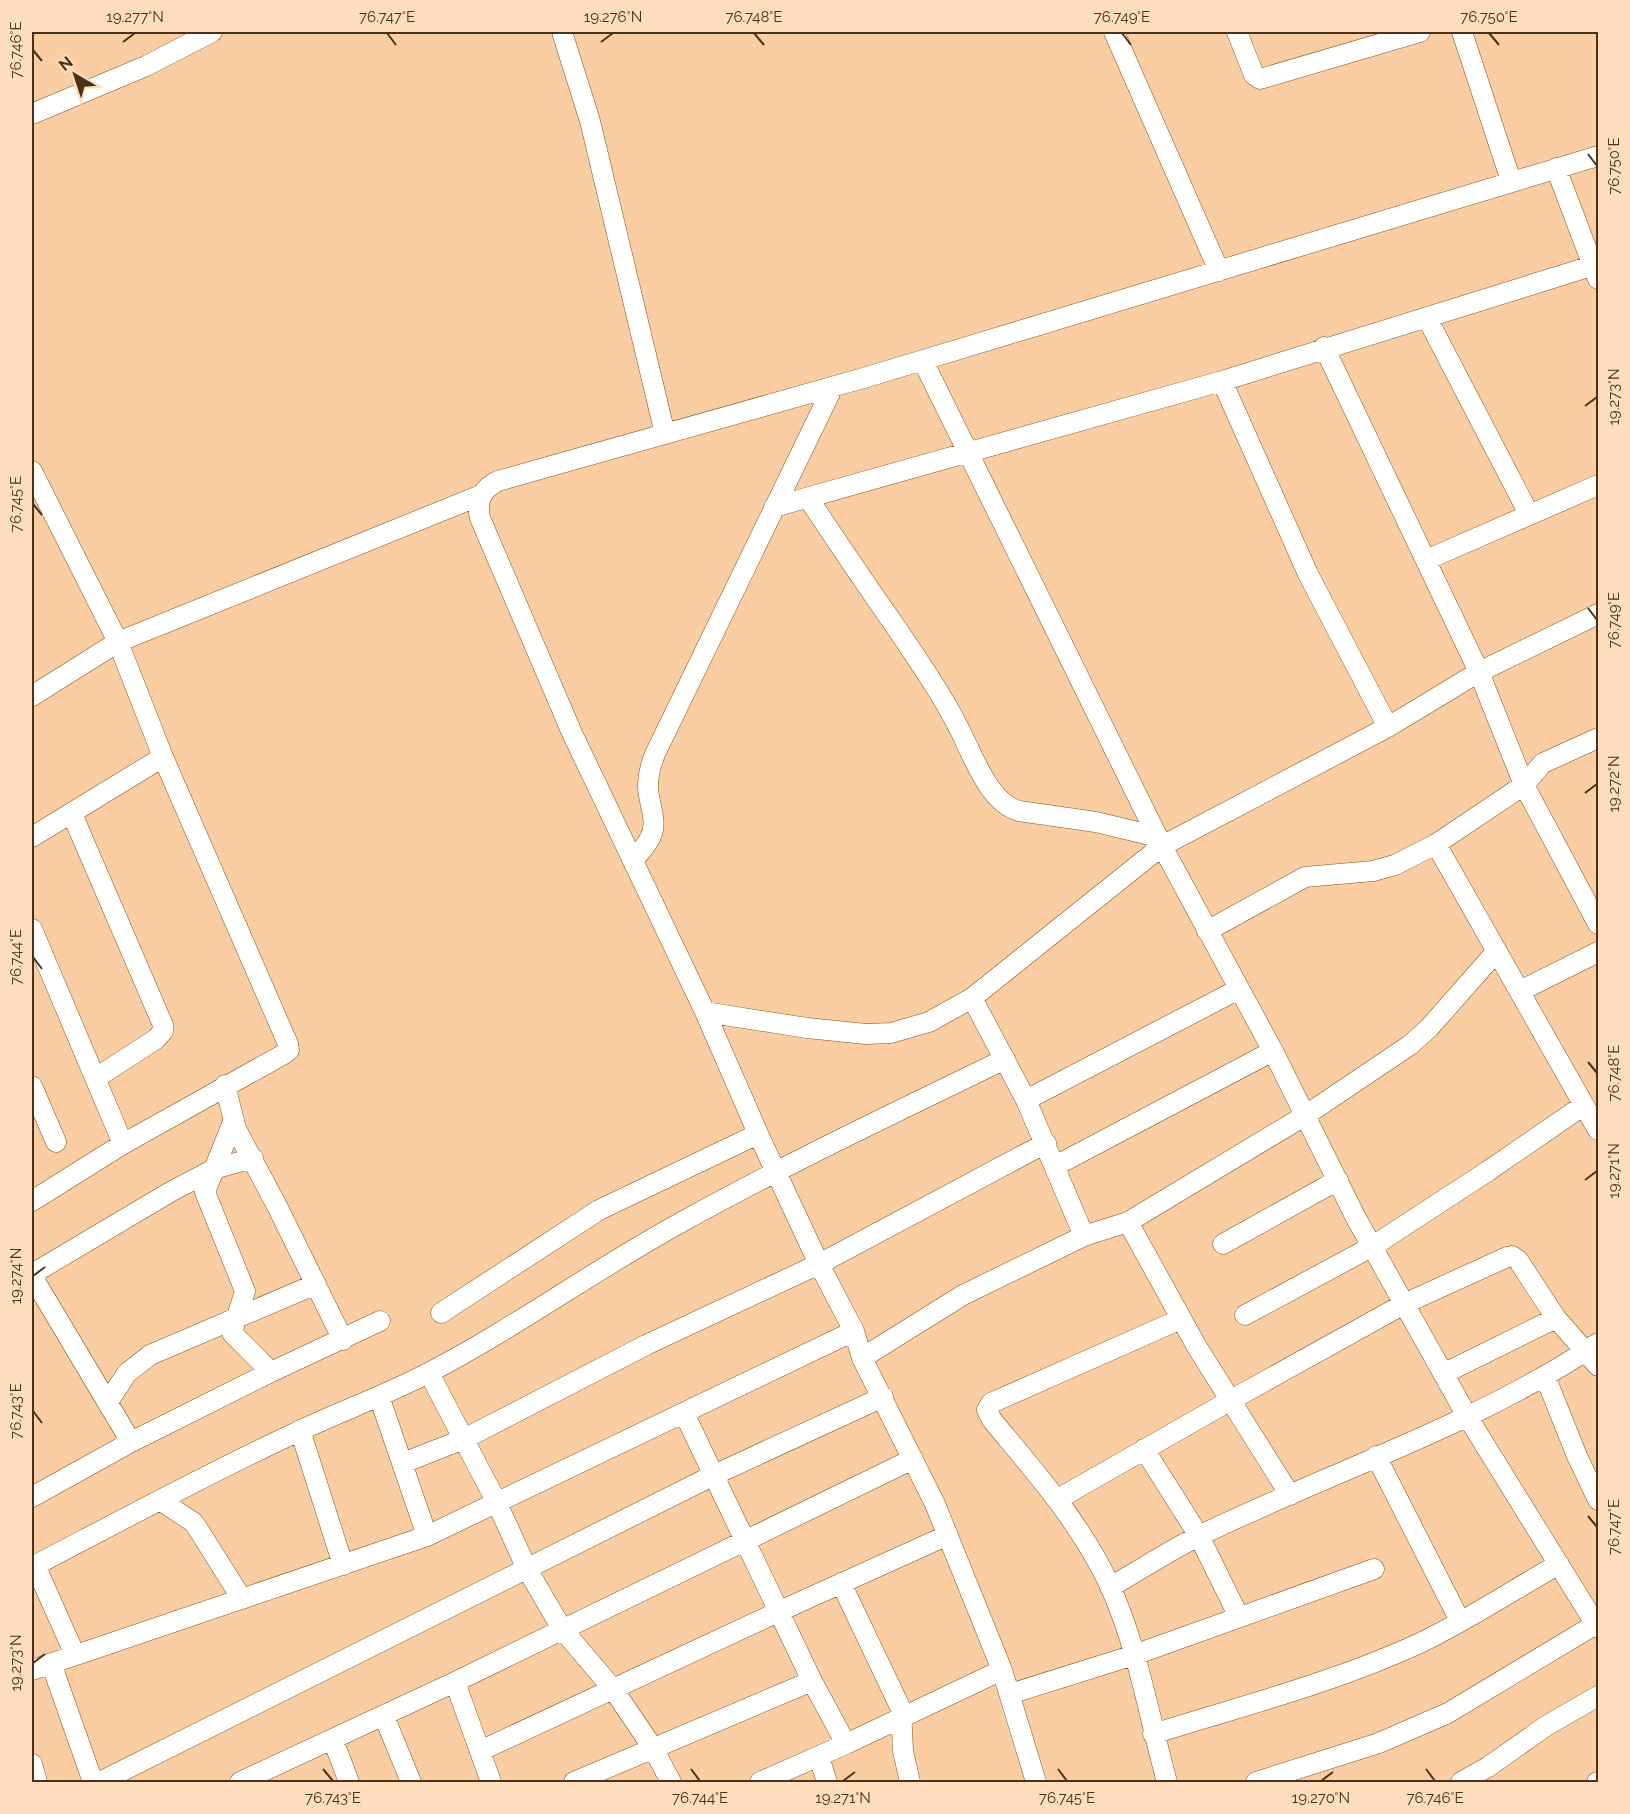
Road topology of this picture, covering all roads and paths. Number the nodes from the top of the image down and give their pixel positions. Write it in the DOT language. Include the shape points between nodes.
graph roads {
  1 [pos="212,32"];
  2 [pos="562,32"];
  3 [pos="1114,32"];
  4 [pos="1237,32"];
  5 [pos="1420,32"];
  6 [pos="1462,32"];
  7 [pos="32,114"];
  8 [pos="1599,156"];
  9 [pos="1556,168"];
  10 [pos="1511,181"];
  11 [pos="1596,270"];
  12 [pos="1219,271"];
  13 [pos="1427,318"];
  14 [pos="1324,347"];
  15 [pos="923,361"];
  16 [pos="1222,381"];
  17 [pos="833,387"];
  18 [pos="665,435"];
  19 [pos="969,452"];
  20 [pos="32,471"];
  21 [pos="1599,485"];
  22 [pos="481,495"];
  23 [pos="38,498"];
  24 [pos="808,498"];
  25 [pos="774,507"];
  26 [pos="1529,514"];
  27 [pos="1425,560"];
  28 [pos="1599,614"];
  29 [pos="118,642"];
  30 [pos="1479,672"];
  31 [pos="32,696"];
  32 [pos="1388,727"];
  33 [pos="1599,738"];
  34 [pos="163,758"];
  35 [pos="1524,785"];
  36 [pos="72,814"];
  37 [pos="32,837"];
  38 [pos="1160,842"];
  39 [pos="1436,844"];
  40 [pos="633,861"];
  41 [pos="1599,924"];
  42 [pos="32,929"];
  43 [pos="1207,931"];
  44 [pos="1496,952"];
  45 [pos="1599,952"];
  46 [pos="1239,989"];
  47 [pos="1520,990"];
  48 [pos="972,998"];
  49 [pos="705,1012"];
  50 [pos="1273,1051"];
  51 [pos="1005,1059"];
  52 [pos="96,1078"];
  53 [pos="225,1085"];
  54 [pos="32,1086"];
  55 [pos="1026,1100"];
  56 [pos="1584,1105"];
  57 [pos="1306,1115"];
  58 [pos="233,1122"];
  59 [pos="1599,1130"];
  60 [pos="758,1134"];
  61 [pos="56,1142"];
  62 [pos="1046,1143"];
  63 [pos="123,1144"];
  64 [pos="253,1158"];
  65 [pos="1055,1166"];
  66 [pos="214,1169"];
  67 [pos="776,1172"];
  68 [pos="1338,1180"];
  69 [pos="32,1201"];
  70 [pos="1128,1222"];
  71 [pos="1084,1236"];
  72 [pos="1223,1244"];
  73 [pos="1373,1246"];
  74 [pos="819,1264"];
  75 [pos="32,1275"];
  76 [pos="315,1284"];
  77 [pos="1404,1304"];
  78 [pos="441,1312"];
  79 [pos="1245,1315"];
  80 [pos="237,1318"];
  81 [pos="1556,1318"];
  82 [pos="1182,1319"];
  83 [pos="380,1321"];
  84 [pos="854,1331"];
  85 [pos="343,1340"];
  86 [pos="1594,1354"];
  87 [pos="862,1358"];
  88 [pos="271,1372"];
  89 [pos="429,1373"];
  90 [pos="1443,1374"];
  91 [pos="1545,1376"];
  92 [pos="379,1396"];
  93 [pos="883,1397"];
  94 [pos="1231,1400"];
  95 [pos="108,1402"];
  96 [pos="684,1413"];
  97 [pos="1467,1416"];
  98 [pos="300,1430"];
  99 [pos="464,1439"];
  100 [pos="131,1442"];
  101 [pos="1144,1449"];
  102 [pos="1376,1456"];
  103 [pos="913,1459"];
  104 [pos="402,1463"];
  105 [pos="714,1475"];
  106 [pos="1290,1495"];
  107 [pos="32,1497"];
  108 [pos="1058,1499"];
  109 [pos="1599,1500"];
  110 [pos="162,1501"];
  111 [pos="496,1501"];
  112 [pos="948,1535"];
  113 [pos="427,1536"];
  114 [pos="1199,1536"];
  115 [pos="746,1541"];
  116 [pos="1558,1564"];
  117 [pos="343,1565"];
  118 [pos="33,1566"];
  119 [pos="527,1569"];
  120 [pos="1374,1569"];
  121 [pos="841,1583"];
  122 [pos="1110,1587"];
  123 [pos="242,1599"];
  124 [pos="780,1611"];
  125 [pos="1239,1617"];
  126 [pos="1460,1621"];
  127 [pos="1597,1626"];
  128 [pos="562,1629"];
  129 [pos="75,1655"];
  130 [pos="1134,1655"];
  131 [pos="51,1663"];
  132 [pos="32,1670"];
  133 [pos="1002,1670"];
  134 [pos="812,1681"];
  135 [pos="455,1682"];
  136 [pos="613,1689"];
  137 [pos="1010,1694"];
  138 [pos="1599,1696"];
  139 [pos="384,1716"];
  140 [pos="902,1717"];
  141 [pos="1154,1734"];
  142 [pos="333,1740"];
  143 [pos="846,1744"];
  144 [pos="653,1748"];
  145 [pos="480,1751"];
  146 [pos="819,1757"];
  147 [pos="32,1764"];
  148 [pos="272,1776"];
  149 [pos="1263,1781"];
  150 [pos="37,1782"];
  151 [pos="93,1782"];
  152 [pos="100,1782"];
  153 [pos="240,1782"];
  154 [pos="349,1782"];
  155 [pos="411,1782"];
  156 [pos="491,1782"];
  157 [pos="574,1782"];
  158 [pos="671,1782"];
  159 [pos="760,1782"];
  160 [pos="827,1782"];
  161 [pos="909,1782"];
  162 [pos="1036,1782"];
  163 [pos="1167,1782"];
  164 [pos="1461,1782"];
  1 -- 7 [label="street" via="147,66"];
  2 -- 18 [label="street" via="590,121"];
  3 -- 12 [label="street"];
  4 -- 5 [label="street" via="1254,75 1260,79"];
  6 -- 10 [label="street"];
  8 -- 9 [label="street"];
  9 -- 10 [label="street"];
  9 -- 11 [label="street"];
  10 -- 12 [label="street"];
  11 -- 13 [label="street"];
  12 -- 15 [label="street"];
  13 -- 14 [label="street"];
  13 -- 26 [label="street"];
  14 -- 16 [label="street"];
  14 -- 27 [label="street"];
  15 -- 17 [label="street"];
  15 -- 19 [label="street"];
  16 -- 19 [label="street"];
  16 -- 32 [label="street" via="1303,564"];
  17 -- 18 [label="street"];
  17 -- 25 [label="street"];
  18 -- 22 [label="street" via="498,482"];
  19 -- 24 [label="street"];
  19 -- 38 [label="street"];
  20 -- 23 [label="street"];
  21 -- 26 [label="street"];
  22 -- 29 [label="street"];
  22 -- 40 [label="street" via="480,518 572,733"];
  23 -- 29 [label="street"];
  24 -- 25 [label="street"];
  24 -- 38 [label="street" via="934,685 1000,801 1012,809 1096,822"];
  25 -- 40 [label="street" via="655,754 648,787 653,830"];
  26 -- 27 [label="street"];
  27 -- 30 [label="street"];
  28 -- 30 [label="street"];
  29 -- 31 [label="street"];
  29 -- 34 [label="street"];
  30 -- 32 [label="street"];
  30 -- 35 [label="street"];
  32 -- 38 [label="street"];
  33 -- 35 [label="street" via="1544,763"];
  34 -- 36 [label="street"];
  34 -- 53 [label="street" via="288,1044 289,1050 284,1054"];
  35 -- 39 [label="street"];
  35 -- 41 [label="street"];
  36 -- 37 [label="street"];
  36 -- 52 [label="street" via="163,1025 156,1039"];
  38 -- 43 [label="street"];
  38 -- 48 [label="street"];
  39 -- 43 [label="street" via="1384,869 1305,877"];
  39 -- 44 [label="street"];
  40 -- 49 [label="street"];
  42 -- 52 [label="street"];
  43 -- 46 [label="street"];
  44 -- 47 [label="street"];
  44 -- 57 [label="street" via="1410,1045"];
  45 -- 47 [label="street"];
  46 -- 50 [label="street"];
  46 -- 55 [label="street"];
  47 -- 56 [label="street"];
  48 -- 49 [label="street" via="929,1022 891,1034 838,1032"];
  48 -- 51 [label="street"];
  49 -- 60 [label="street"];
  50 -- 57 [label="street"];
  50 -- 65 [label="street"];
  51 -- 55 [label="street"];
  51 -- 67 [label="street"];
  52 -- 63 [label="street"];
  53 -- 58 [label="street"];
  53 -- 63 [label="street"];
  54 -- 61 [label="street"];
  55 -- 62 [label="street"];
  56 -- 59 [label="street"];
  56 -- 73 [label="street"];
  57 -- 68 [label="street"];
  57 -- 70 [label="street"];
  58 -- 64 [label="street"];
  58 -- 66 [label="street"];
  60 -- 67 [label="street"];
  60 -- 78 [label="street" via="599,1210"];
  62 -- 65 [label="street"];
  62 -- 74 [label="street"];
  63 -- 69 [label="street"];
  64 -- 66 [label="street"];
  64 -- 76 [label="street"];
  65 -- 71 [label="street"];
  66 -- 75 [label="street"];
  66 -- 80 [label="street" via="206,1196 245,1291"];
  67 -- 74 [label="street"];
  67 -- 89 [label="street" via="672,1227"];
  68 -- 72 [label="street"];
  68 -- 73 [label="street"];
  70 -- 71 [label="street"];
  70 -- 82 [label="street"];
  71 -- 87 [label="street" via="963,1295"];
  73 -- 77 [label="street"];
  73 -- 79 [label="street"];
  74 -- 84 [label="street"];
  74 -- 99 [label="street"];
  75 -- 95 [label="street"];
  76 -- 80 [label="street"];
  76 -- 85 [label="street"];
  77 -- 81 [label="street" via="1512,1256"];
  77 -- 90 [label="street"];
  77 -- 94 [label="street"];
  80 -- 88 [label="street" via="232,1333"];
  80 -- 95 [label="street" via="141,1360 126,1373"];
  81 -- 86 [label="street"];
  81 -- 90 [label="street"];
  82 -- 94 [label="street"];
  82 -- 108 [label="street" via="988,1406 992,1419"];
  83 -- 85 [label="street"];
  84 -- 87 [label="street"];
  84 -- 96 [label="street"];
  85 -- 88 [label="street"];
  86 -- 91 [label="street"];
  87 -- 93 [label="street"];
  88 -- 100 [label="street"];
  89 -- 92 [label="street"];
  89 -- 99 [label="street"];
  90 -- 97 [label="street"];
  91 -- 97 [label="street"];
  91 -- 109 [label="street"];
  92 -- 98 [label="street"];
  92 -- 104 [label="street"];
  93 -- 103 [label="street"];
  93 -- 105 [label="street"];
  94 -- 101 [label="street"];
  94 -- 106 [label="street"];
  95 -- 100 [label="street"];
  96 -- 105 [label="street"];
  96 -- 111 [label="street"];
  97 -- 102 [label="street"];
  97 -- 116 [label="street"];
  98 -- 110 [label="street"];
  98 -- 117 [label="street"];
  99 -- 104 [label="street"];
  99 -- 111 [label="street"];
  100 -- 107 [label="street"];
  101 -- 108 [label="street"];
  101 -- 114 [label="street"];
  102 -- 106 [label="street"];
  102 -- 126 [label="street"];
  103 -- 112 [label="street"];
  103 -- 115 [label="street"];
  104 -- 113 [label="street"];
  105 -- 115 [label="street"];
  105 -- 119 [label="street"];
  106 -- 114 [label="street"];
  108 -- 122 [label="street"];
  110 -- 118 [label="street"];
  110 -- 123 [label="street" via="193,1522"];
  111 -- 113 [label="street"];
  111 -- 119 [label="street"];
  112 -- 121 [label="street"];
  112 -- 133 [label="street"];
  113 -- 117 [label="street"];
  114 -- 122 [label="street"];
  114 -- 125 [label="street"];
  115 -- 124 [label="street"];
  115 -- 128 [label="street"];
  116 -- 126 [label="street"];
  116 -- 127 [label="street"];
  117 -- 123 [label="street"];
  118 -- 129 [label="street"];
  119 -- 128 [label="street"];
  119 -- 152 [label="street"];
  120 -- 125 [label="street"];
  121 -- 124 [label="street"];
  121 -- 140 [label="street" via="898,1700"];
  122 -- 130 [label="street"];
  123 -- 129 [label="street"];
  124 -- 134 [label="street"];
  124 -- 136 [label="street"];
  125 -- 130 [label="street"];
  126 -- 141 [label="street" via="1420,1643 1348,1672"];
  127 -- 149 [label="street" via="1448,1713 1379,1743"];
  128 -- 135 [label="street"];
  128 -- 136 [label="street"];
  129 -- 131 [label="street"];
  130 -- 137 [label="street"];
  130 -- 141 [label="street"];
  131 -- 132 [label="street"];
  131 -- 151 [label="street"];
  133 -- 137 [label="street"];
  133 -- 140 [label="street"];
  134 -- 143 [label="street"];
  134 -- 144 [label="street"];
  135 -- 139 [label="street"];
  135 -- 145 [label="street"];
  136 -- 144 [label="street"];
  136 -- 145 [label="street"];
  137 -- 162 [label="street"];
  138 -- 164 [label="street" via="1545,1726"];
  139 -- 142 [label="street"];
  139 -- 155 [label="street"];
  140 -- 143 [label="street"];
  140 -- 161 [label="street"];
  141 -- 163 [label="street"];
  142 -- 148 [label="street"];
  142 -- 154 [label="street"];
  143 -- 146 [label="street"];
  144 -- 157 [label="street"];
  144 -- 158 [label="street"];
  145 -- 156 [label="street"];
  146 -- 159 [label="street"];
  146 -- 160 [label="street"];
  147 -- 150 [label="street"];
  148 -- 153 [label="street"];
}
